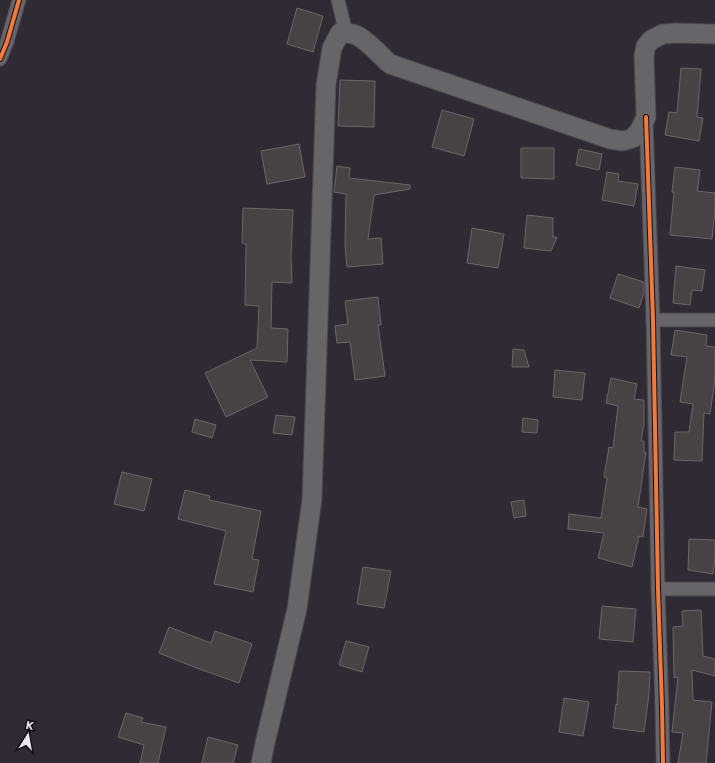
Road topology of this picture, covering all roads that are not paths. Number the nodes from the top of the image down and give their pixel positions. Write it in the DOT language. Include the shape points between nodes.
graph roads {
  1 [pos="19,0"];
  2 [pos="338,0"];
  3 [pos="346,33"];
  4 [pos="715,34"];
  5 [pos="0,60"];
  6 [pos="646,117"];
  7 [pos="653,320"];
  8 [pos="715,320"];
  9 [pos="658,589"];
  10 [pos="715,589"];
  11 [pos="261,763"];
  12 [pos="663,763"];
  1 -- 5 [label="street"];
  2 -- 3 [label="street"];
  3 -- 6 [label="main road" via="364,40 390,64 610,139 623,141 633,138"];
  3 -- 11 [label="main road" via="340,33 332,48 326,85 312,499 297,610"];
  4 -- 6 [label="main road" via="663,34 651,40 646,46"];
  6 -- 7 [label="street"];
  7 -- 8 [label="street"];
  7 -- 9 [label="street"];
  9 -- 10 [label="street"];
  9 -- 12 [label="street"];
}
